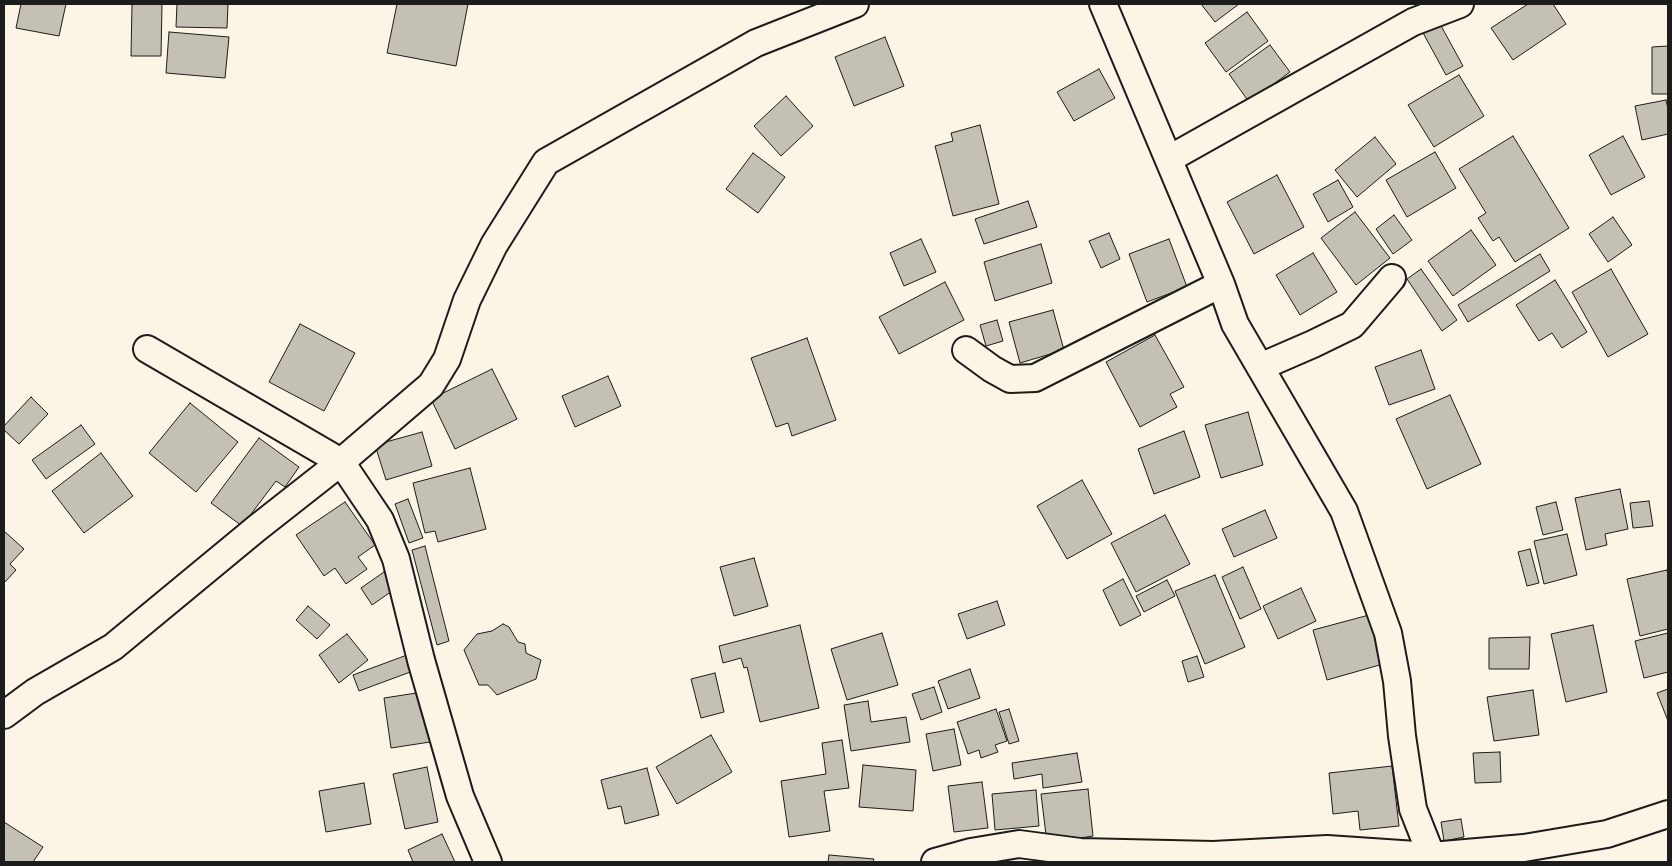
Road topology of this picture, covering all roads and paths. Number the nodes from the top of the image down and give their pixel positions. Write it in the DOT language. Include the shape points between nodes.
graph roads {
  1 [pos="855,4"];
  2 [pos="1104,4"];
  3 [pos="1460,4"];
  4 [pos="1169,159"];
  5 [pos="1392,278"];
  6 [pos="1221,284"];
  7 [pos="147,349"];
  8 [pos="966,350"];
  9 [pos="1260,367"];
  10 [pos="340,462"];
  11 [pos="4,715"];
  12 [pos="1668,814"];
  13 [pos="1432,859"];
  14 [pos="488,862"];
  15 [pos="935,862"];
  1 -- 10 [label="street" via="756,43 546,162 494,245 467,300 447,359 431,385"];
  2 -- 4 [label="street"];
  3 -- 4 [label="street" via="1413,22"];
  4 -- 6 [label="street"];
  5 -- 9 [label="street" via="1352,325"];
  6 -- 8 [label="street" via="1035,378 1010,379"];
  6 -- 9 [label="street" via="1235,324"];
  7 -- 10 [label="street"];
  9 -- 13 [label="street" via="1344,511 1388,633 1412,809"];
  10 -- 11 [label="street" via="113,647 35,692"];
  10 -- 14 [label="street" via="380,520 396,559 460,796"];
  12 -- 13 [label="street" via="1607,834"];
  13 -- 15 [label="street" via="1327,848 1214,855 1080,852 1019,844"];
}
